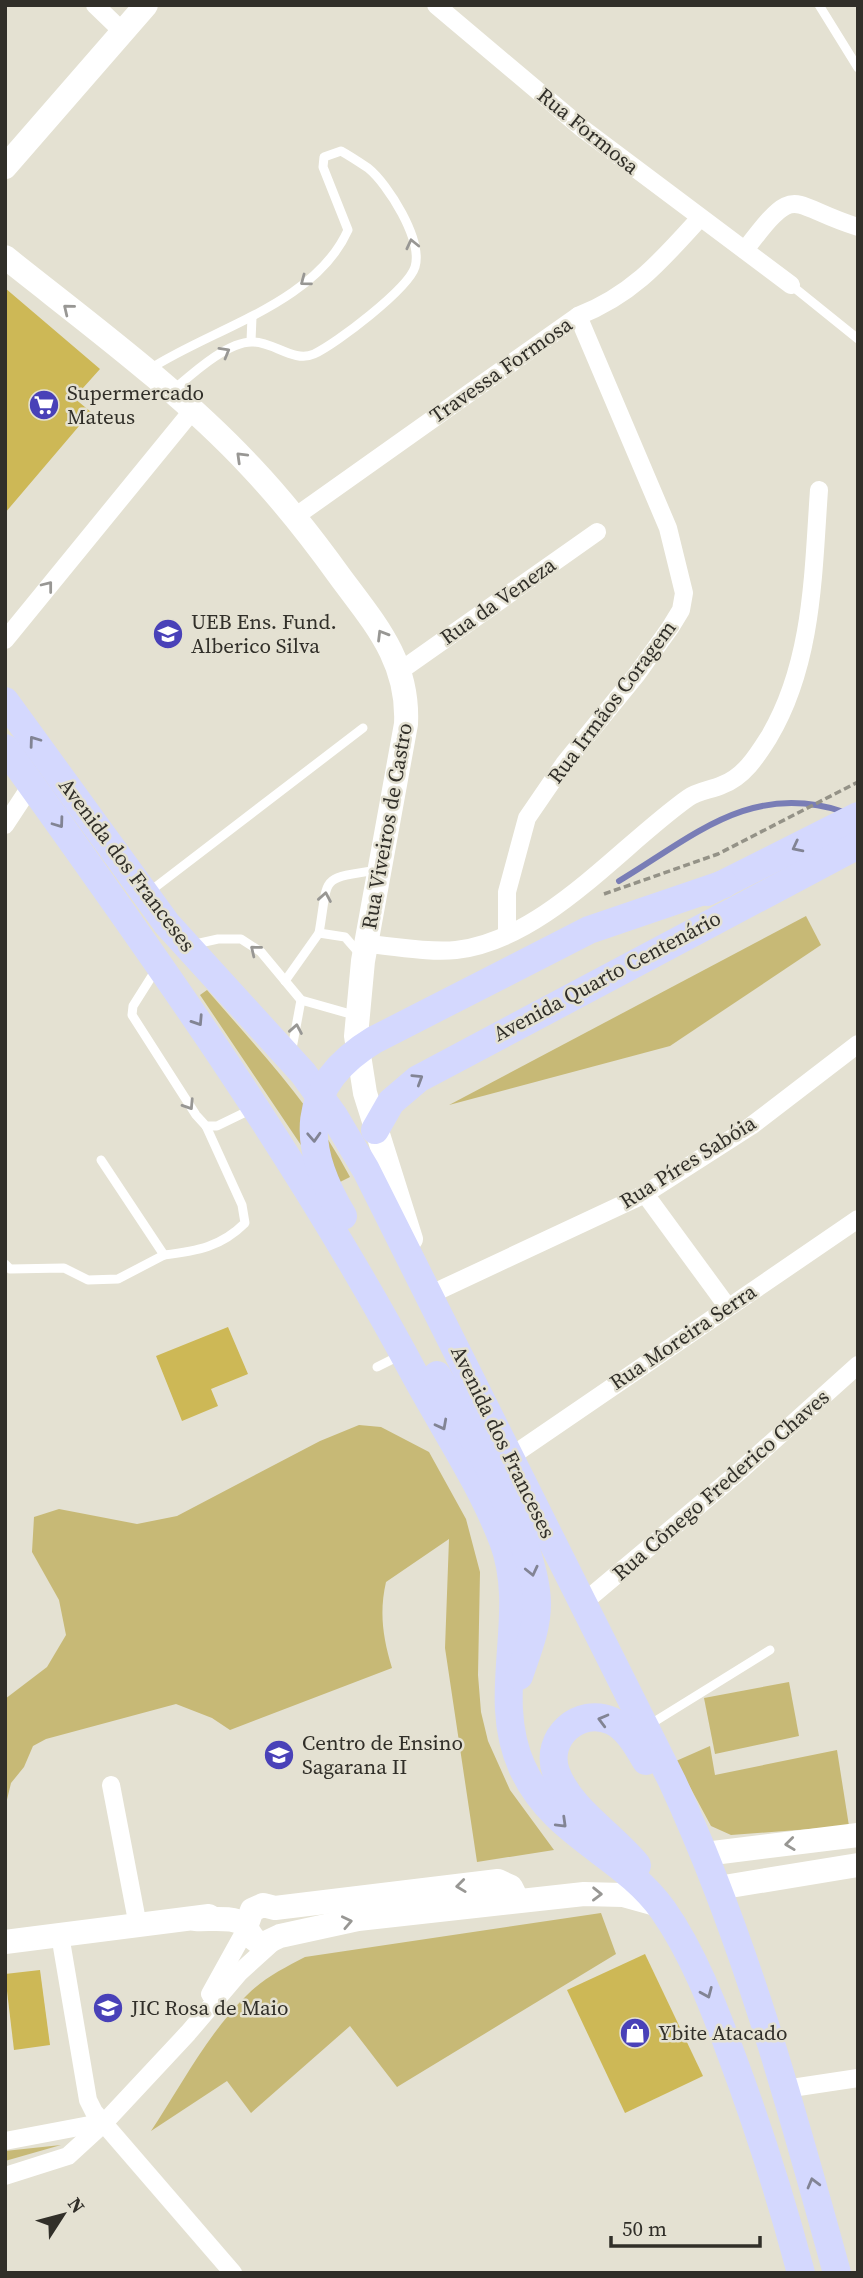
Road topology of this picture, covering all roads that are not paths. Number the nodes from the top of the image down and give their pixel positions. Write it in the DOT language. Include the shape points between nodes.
graph roads {
  1 [pos="96,5"];
  2 [pos="146,5"];
  3 [pos="436,5"];
  4 [pos="820,5"];
  5 [pos="122,31"];
  6 [pos="858,68"];
  7 [pos="5,167"];
  8 [pos="699,219"];
  9 [pos="858,227"];
  10 [pos="744,250"];
  11 [pos="7,256"];
  12 [pos="790,285"];
  13 [pos="578,316"];
  14 [pos="252,317"];
  15 [pos="858,339"];
  16 [pos="251,341"];
  17 [pos="146,372"];
  18 [pos="170,392"];
  19 [pos="192,411"];
  20 [pos="819,491"];
  21 [pos="296,516"];
  22 [pos="597,532"];
  23 [pos="5,640"];
  24 [pos="400,671"];
  25 [pos="5,701"];
  26 [pos="363,727"];
  27 [pos="5,748"];
  28 [pos="32,785"];
  29 [pos="858,816"];
  30 [pos="5,825"];
  31 [pos="858,845"];
  32 [pos="381,869"];
  33 [pos="146,896"];
  34 [pos="729,896"];
  35 [pos="319,933"];
  36 [pos="507,933"];
  37 [pos="186,947"];
  38 [pos="365,953"];
  39 [pos="160,964"];
  40 [pos="285,981"];
  41 [pos="301,1000"];
  42 [pos="356,1026"];
  43 [pos="858,1044"];
  44 [pos="290,1059"];
  45 [pos="255,1108"];
  46 [pos="206,1126"];
  47 [pos="375,1130"];
  48 [pos="101,1160"];
  49 [pos="645,1194"];
  50 [pos="858,1219"];
  51 [pos="164,1255"];
  52 [pos="7,1269"];
  53 [pos="429,1295"];
  54 [pos="727,1306"];
  55 [pos="404,1354"];
  56 [pos="858,1365"];
  57 [pos="377,1367"];
  58 [pos="510,1457"];
  59 [pos="583,1603"];
  60 [pos="770,1650"];
  61 [pos="644,1727"];
  62 [pos="510,1728"];
  63 [pos="111,1785"];
  64 [pos="858,1835"];
  65 [pos="705,1854"];
  66 [pos="858,1865"];
  67 [pos="718,1888"];
  68 [pos="519,1901"];
  69 [pos="659,1905"];
  70 [pos="256,1918"];
  71 [pos="138,1926"];
  72 [pos="60,1935"];
  73 [pos="276,1939"];
  74 [pos="5,1942"];
  75 [pos="688,1954"];
  76 [pos="746,1965"];
  77 [pos="188,2033"];
  78 [pos="858,2078"];
  79 [pos="785,2089"];
  80 [pos="104,2123"];
  81 [pos="5,2141"];
  82 [pos="5,2176"];
  83 [pos="233,2273"];
  84 [pos="801,2273"];
  85 [pos="837,2273"];
  1 -- 5 [label="street"];
  2 -- 5 [label="main road"];
  3 -- 8 [label="street, Rua Formosa"];
  4 -- 6 [label="lane"];
  5 -- 7 [label="main road"];
  8 -- 10 [label="street, Rua Formosa"];
  8 -- 13 [label="street, Travessa Formosa" via="632,289"];
  9 -- 10 [label="street" via="805,204 786,205 770,217"];
  10 -- 12 [label="street, Rua Formosa"];
  17 -- 11 [label="main road, Rua Viveiros de Castro, one-way"];
  12 -- 15 [label="lane"];
  13 -- 21 [label="street, Travessa Formosa"];
  13 -- 36 [label="street, Rua Irmãos Coragem" via="668,528 684,593 681,610 670,628 527,818 507,892"];
  14 -- 16 [label="lane"];
  16 -- 14 [label="lane, one-way" via="305,357 316,353 354,330 405,282 415,267 415,248 404,216 370,169 341,150 324,157 323,167 348,230 332,261"];
  14 -- 17 [label="lane" via="184,347"];
  18 -- 16 [label="lane, one-way" via="201,366"];
  17 -- 18 [label="main road, Rua Viveiros de Castro"];
  18 -- 19 [label="main road, Rua Viveiros de Castro"];
  21 -- 19 [label="main road, Rua Viveiros de Castro, one-way"];
  23 -- 19 [label="street, one-way"];
  20 -- 36 [label="street" via="810,611 794,683 770,735 749,766 735,779 690,797 547,915"];
  24 -- 21 [label="main road, Rua Viveiros de Castro, one-way" via="375,624"];
  22 -- 24 [label="street, Rua da Veneza"];
  24 -- 32 [label="main road, Rua Viveiros de Castro" via="406,724"];
  33 -- 25 [label="main road, Avenida dos Franceses, one-way"];
  26 -- 33 [label="lane"];
  27 -- 28 [label="main road, Avenida dos Franceses"];
  28 -- 30 [label="street"];
  28 -- 39 [label="main road, Avenida dos Franceses, one-way"];
  29 -- 34 [label="main road, Avenida Quarto Centenário, one-way"];
  31 -- 34 [label="main road, Avenida Quarto Centenário"];
  35 -- 32 [label="lane, one-way" via="327,884 334,877"];
  32 -- 38 [label="main road, Rua Viveiros de Castro"];
  33 -- 37 [label="main road, Avenida dos Franceses"];
  34 -- 42 [label="main road, Avenida Quarto Centenário" via="398,1046 374,1048"];
  47 -- 34 [label="main road, Avenida Quarto Centenário, one-way" via="391,1102 418,1079"];
  34 -- 62 [label="main road, one-way" via="589,930 357,1051 331,1075 316,1107 315,1153 328,1191 492,1477 532,1567 536,1620 516,1687"];
  35 -- 38 [label="lane" via="345,937"];
  35 -- 40 [label="lane"];
  36 -- 38 [label="street" via="455,950"];
  40 -- 37 [label="lane, one-way" via="261,952 241,939"];
  37 -- 44 [label="main road, Avenida dos Franceses"];
  38 -- 42 [label="main road, Rua Viveiros de Castro"];
  39 -- 45 [label="main road, Avenida dos Franceses, one-way"];
  39 -- 46 [label="lane, one-way" via="132,1015"];
  40 -- 41 [label="lane"];
  41 -- 42 [label="lane"];
  44 -- 41 [label="lane, one-way"];
  42 -- 47 [label="main road, Rua Viveiros de Castro" via="360,1073"];
  43 -- 49 [label="street, Rua Píres Sabóia" via="751,1126"];
  44 -- 53 [label="main road, Avenida dos Franceses" via="348,1139"];
  45 -- 46 [label="lane" via="217,1126"];
  45 -- 55 [label="main road, Avenida dos Franceses"];
  46 -- 51 [label="lane" via="242,1205 245,1223 228,1240"];
  47 -- 53 [label="main road, Rua Viveiros de Castro"];
  48 -- 51 [label="lane"];
  49 -- 53 [label="street, Rua Píres Sabóia"];
  49 -- 54 [label="street"];
  50 -- 54 [label="street, Rua Moreira Serra"];
  51 -- 52 [label="lane" via="118,1279 88,1280 64,1268"];
  53 -- 58 [label="main road, Avenida dos Franceses"];
  54 -- 58 [label="street, Rua Moreira Serra"];
  55 -- 57 [label="lane"];
  55 -- 62 [label="main road, Avenida dos Franceses, one-way" via="494,1520 509,1559 514,1603 508,1681"];
  56 -- 59 [label="street, Rua Cônego Frederico Chaves"];
  58 -- 59 [label="main road, Avenida dos Franceses"];
  59 -- 61 [label="main road, Avenida dos Franceses"];
  60 -- 61 [label="lane"];
  61 -- 65 [label="main road, Avenida dos Franceses"];
  62 -- 69 [label="main road, Avenida dos Franceses, one-way" via="523,1769 544,1804"];
  63 -- 71 [label="street"];
  64 -- 65 [label="main road, one-way"];
  65 -- 67 [label="main road, Avenida dos Franceses"];
  66 -- 67 [label="main road"];
  67 -- 76 [label="main road, Avenida dos Franceses"];
  68 -- 69 [label="main road, one-way" via="608,1894"];
  68 -- 70 [label="main road, one-way" via="511,1887 498,1881"];
  73 -- 68 [label="main road, one-way" via="358,1919"];
  69 -- 75 [label="main road, Avenida dos Franceses"];
  70 -- 71 [label="main road"];
  70 -- 73 [label="main road" via="257,1942"];
  70 -- 73 [label="main road" via="283,1918"];
  70 -- 77 [label="street"];
  71 -- 72 [label="main road"];
  72 -- 74 [label="main road"];
  72 -- 80 [label="street" via="88,2100"];
  73 -- 77 [label="street" via="240,1972"];
  76 -- 75 [label="main road, one-way" via="637,1746 610,1720 578,1720 555,1746 554,1765 562,1784 637,1865"];
  75 -- 84 [label="main road, Avenida dos Franceses, one-way" via="750,2103"];
  76 -- 79 [label="main road, Avenida dos Franceses"];
  77 -- 80 [label="street"];
  78 -- 79 [label="street"];
  85 -- 79 [label="main road, Avenida dos Franceses, one-way"];
  80 -- 81 [label="street"];
  80 -- 82 [label="street" via="68,2155"];
  80 -- 83 [label="street"];
}
